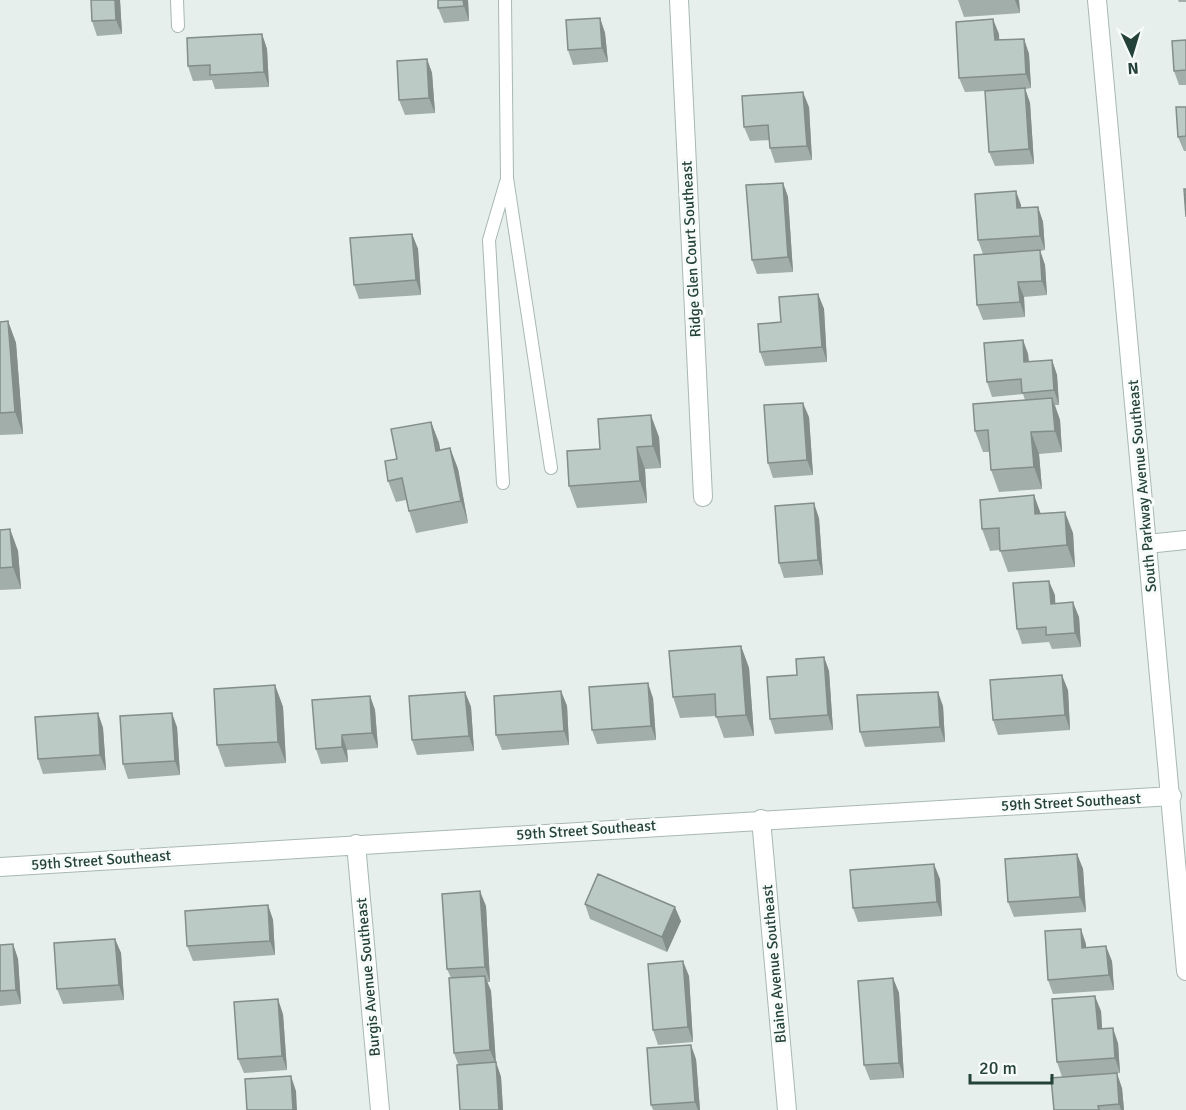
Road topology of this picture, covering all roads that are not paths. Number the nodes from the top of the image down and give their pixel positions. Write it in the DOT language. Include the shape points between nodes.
graph roads {
  1 [pos="177,0"];
  2 [pos="504,0"];
  3 [pos="679,0"];
  4 [pos="1097,0"];
  5 [pos="178,26"];
  6 [pos="507,178"];
  7 [pos="550,468"];
  8 [pos="503,483"];
  9 [pos="703,497"];
  10 [pos="1186,540"];
  11 [pos="1148,544"];
  12 [pos="1172,796"];
  13 [pos="761,819"];
  14 [pos="356,844"];
  15 [pos="0,867"];
  16 [pos="1186,971"];
  17 [pos="380,1110"];
  18 [pos="787,1110"];
  1 -- 5 [label="lane"];
  2 -- 6 [label="lane"];
  3 -- 9 [label="street, Ridge Glen Court Southeast"];
  4 -- 11 [label="street, South Parkway Avenue Southeast"];
  6 -- 7 [label="lane"];
  6 -- 8 [label="lane" via="489,240"];
  10 -- 11 [label="street"];
  11 -- 12 [label="street, South Parkway Avenue Southeast"];
  12 -- 13 [label="street, 59th Street Southeast"];
  12 -- 16 [label="street, South Parkway Avenue Southeast"];
  13 -- 14 [label="street, 59th Street Southeast"];
  13 -- 18 [label="street, Blaine Avenue Southeast"];
  14 -- 15 [label="street, 59th Street Southeast"];
  14 -- 17 [label="street, Burgis Avenue Southeast"];
}
